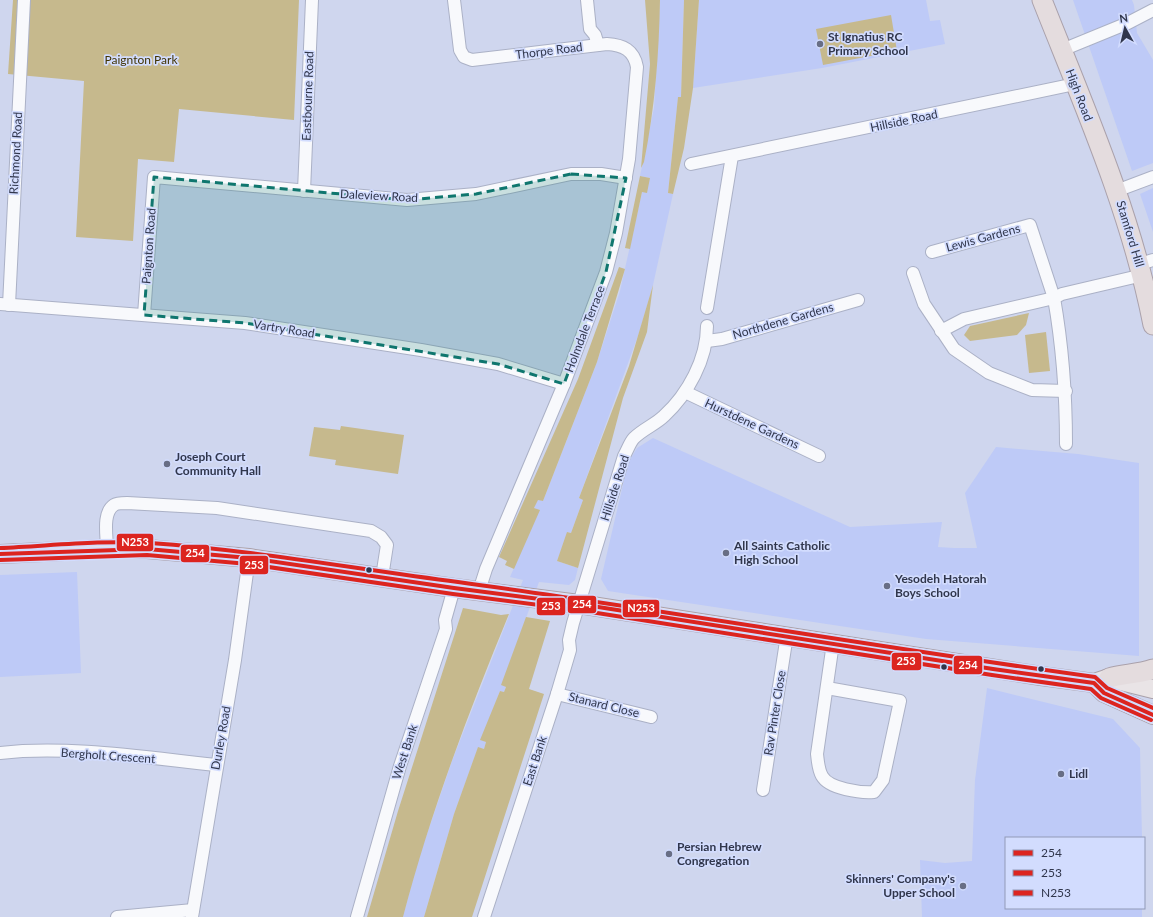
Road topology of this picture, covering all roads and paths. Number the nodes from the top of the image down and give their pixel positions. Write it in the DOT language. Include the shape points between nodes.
graph roads {
  1 [pos="24,0"];
  2 [pos="312,0"];
  3 [pos="454,0"];
  4 [pos="587,0"];
  5 [pos="1042,0"];
  6 [pos="1153,10"];
  7 [pos="598,45"];
  8 [pos="1062,50"];
  9 [pos="632,54"];
  10 [pos="1075,84"];
  11 [pos="732,156"];
  12 [pos="691,164"];
  13 [pos="154,177"];
  14 [pos="1153,177"];
  15 [pos="626,178"];
  16 [pos="304,191"];
  17 [pos="1116,191"];
  18 [pos="932,252"];
  19 [pos="1145,266"];
  20 [pos="913,273"];
  21 [pos="1054,298"];
  22 [pos="858,300"];
  23 [pos="4,305"];
  24 [pos="707,308"];
  25 [pos="144,315"];
  26 [pos="1153,325"];
  27 [pos="707,326"];
  28 [pos="941,331"];
  29 [pos="707,341"];
  30 [pos="564,384"];
  31 [pos="685,392"];
  32 [pos="1066,392"];
  33 [pos="1066,444"];
  34 [pos="819,456"];
  35 [pos="108,548"];
  36 [pos="0,554"];
  37 [pos="249,558"];
  38 [pos="382,576"];
  39 [pos="454,588"];
  40 [pos="479,591"];
  41 [pos="579,604"];
  42 [pos="787,635"];
  43 [pos="833,643"];
  44 [pos="1153,669"];
  45 [pos="1101,681"];
  46 [pos="827,688"];
  47 [pos="1153,689"];
  48 [pos="557,694"];
  49 [pos="1153,715"];
  50 [pos="651,717"];
  51 [pos="0,753"];
  52 [pos="216,765"];
  53 [pos="764,790"];
  54 [pos="192,914"];
  55 [pos="117,917"];
  56 [pos="357,917"];
  57 [pos="484,917"];
  1 -- 23 [label="street, Richmond Road"];
  2 -- 16 [label="street, Eastbourne Road"];
  3 -- 7 [label="street, Thorpe Road" via="460,50 464,57 472,60"];
  4 -- 7 [label="street" via="590,29"];
  5 -- 8 [label="highway, High Road"];
  6 -- 8 [label="street"];
  7 -- 9 [label="street, Thorpe Road" via="616,44"];
  8 -- 10 [label="highway, High Road"];
  9 -- 15 [label="street, Holmdale Terrace" via="637,67"];
  10 -- 11 [label="street, Hillside Road"];
  10 -- 17 [label="highway, High Road"];
  11 -- 12 [label="street, Hillside Road"];
  11 -- 24 [label="street"];
  13 -- 16 [label="street, Daleview Road"];
  13 -- 25 [label="street, Paignton Road"];
  14 -- 17 [label="street"];
  15 -- 16 [label="street, Daleview Road" via="601,174 571,174 476,194 407,200"];
  15 -- 30 [label="street, Holmdale Terrace" via="606,272"];
  17 -- 19 [label="highway, Stamford Hill"];
  18 -- 21 [label="street, Lewis Gardens" via="1030,225"];
  19 -- 21 [label="street"];
  19 -- 26 [label="highway, Stamford Hill"];
  20 -- 28 [label="street" via="924,304"];
  21 -- 28 [label="street" via="964,319"];
  21 -- 32 [label="street, Lewis Gardens"];
  22 -- 29 [label="street, Northdene Gardens" via="722,339"];
  23 -- 25 [label="street, Vartry Road"];
  25 -- 30 [label="street, Vartry Road" via="245,324 421,350 498,364"];
  27 -- 29 [label="street, Hillside Road"];
  28 -- 32 [label="street" via="954,349 989,374 1032,390"];
  29 -- 31 [label="street, Hillside Road"];
  30 -- 40 [label="street, Holmdale Terrace" via="518,490"];
  31 -- 34 [label="street, Hurstdene Gardens"];
  31 -- 41 [label="street, Hillside Road" via="663,417 634,438 624,456"];
  32 -- 33 [label="street, Lewis Gardens"];
  35 -- 36 [label="main road"];
  35 -- 37 [label="main road"];
  35 -- 38 [label="street" via="106,522 108,511 115,504 127,502 217,508 371,531 381,536 387,545"];
  37 -- 38 [label="main road"];
  37 -- 52 [label="street, Durley Road" via="235,660"];
  38 -- 39 [label="main road"];
  39 -- 40 [label="main road"];
  39 -- 56 [label="street, West Bank" via="445,620 446,629 400,766"];
  40 -- 41 [label="main road"];
  41 -- 42 [label="main road"];
  41 -- 48 [label="street, East Bank" via="569,640 570,650"];
  42 -- 43 [label="main road"];
  42 -- 53 [label="street, Rav Pinter Close"];
  43 -- 45 [label="main road"];
  43 -- 46 [label="street"];
  44 -- 45 [label="highway"];
  45 -- 47 [label="main road"];
  45 -- 49 [label="main road" via="1104,693"];
  46 -- 46 [label="street" via="817,754 822,777 832,784 860,793 874,792 883,780 900,701"];
  48 -- 50 [label="street, Stanard Close"];
  48 -- 57 [label="street, East Bank"];
  51 -- 52 [label="street, Bergholt Crescent" via="96,753"];
  52 -- 54 [label="street, Durley Road"];
  54 -- 55 [label="street"];
}
